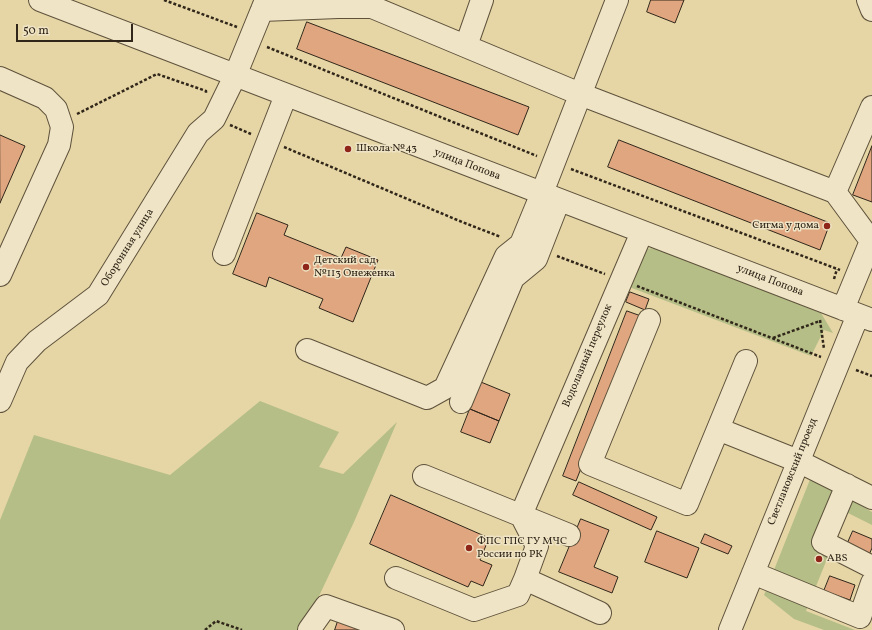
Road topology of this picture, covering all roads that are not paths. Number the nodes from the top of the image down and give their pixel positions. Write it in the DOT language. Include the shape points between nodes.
graph roads {
  1 [pos="40,0"];
  2 [pos="482,0"];
  3 [pos="617,0"];
  4 [pos="868,0"];
  5 [pos="264,5"];
  6 [pos="872,10"];
  7 [pos="466,46"];
  8 [pos="235,76"];
  9 [pos="0,78"];
  10 [pos="580,94"];
  11 [pos="286,95"];
  12 [pos="872,107"];
  13 [pos="835,192"];
  14 [pos="550,197"];
  15 [pos="642,232"];
  16 [pos="871,240"];
  17 [pos="530,247"];
  18 [pos="224,254"];
  19 [pos="0,275"];
  20 [pos="857,315"];
  21 [pos="649,320"];
  22 [pos="306,350"];
  23 [pos="746,361"];
  24 [pos="0,401"];
  25 [pos="461,402"];
  26 [pos="718,429"];
  27 [pos="798,461"];
  28 [pos="424,476"];
  29 [pos="847,485"];
  30 [pos="872,498"];
  31 [pos="521,515"];
  32 [pos="569,535"];
  33 [pos="872,567"];
  34 [pos="753,573"];
  35 [pos="396,578"];
  36 [pos="525,579"];
  37 [pos="872,583"];
  38 [pos="600,614"];
  39 [pos="308,630"];
  40 [pos="392,630"];
  41 [pos="730,630"];
  1 -- 8 [label="street, улица Попова"];
  2 -- 7 [label="street"];
  3 -- 10 [label="street"];
  4 -- 6 [label="street"];
  5 -- 7 [label="street" via="372,8"];
  5 -- 8 [label="street, Оборонная улица"];
  7 -- 10 [label="street"];
  8 -- 11 [label="street, улица Попова"];
  8 -- 24 [label="street, Оборонная улица" via="214,118 198,133 98,295 37,341 17,362"];
  9 -- 19 [label="street" via="45,98 56,109 62,127 59,145"];
  10 -- 13 [label="street"];
  10 -- 14 [label="street" via="554,163"];
  11 -- 14 [label="street, улица Попова"];
  11 -- 18 [label="street"];
  12 -- 13 [label="street"];
  13 -- 16 [label="street"];
  14 -- 15 [label="street, улица Попова"];
  14 -- 17 [label="street"];
  15 -- 20 [label="street, улица Попова"];
  15 -- 31 [label="street, Водолазный переулок"];
  16 -- 20 [label="street, Светлановский проезд" via="856,276"];
  17 -- 22 [label="street" via="506,256 445,388 427,398"];
  17 -- 25 [label="street" via="536,259 513,278"];
  20 -- 27 [label="street, Светлановский проезд"];
  21 -- 26 [label="street" via="590,464 687,504"];
  23 -- 26 [label="street"];
  26 -- 27 [label="street"];
  27 -- 29 [label="street"];
  27 -- 34 [label="street, Светлановский проезд"];
  28 -- 31 [label="street"];
  29 -- 30 [label="street"];
  29 -- 33 [label="street" via="823,542"];
  31 -- 32 [label="street"];
  31 -- 36 [label="street" via="537,546"];
  34 -- 37 [label="street" via="860,617"];
  34 -- 41 [label="street, Светлановский проезд"];
  35 -- 36 [label="street" via="474,610 518,595"];
  36 -- 38 [label="street"];
  39 -- 40 [label="street" via="326,606"];
}
